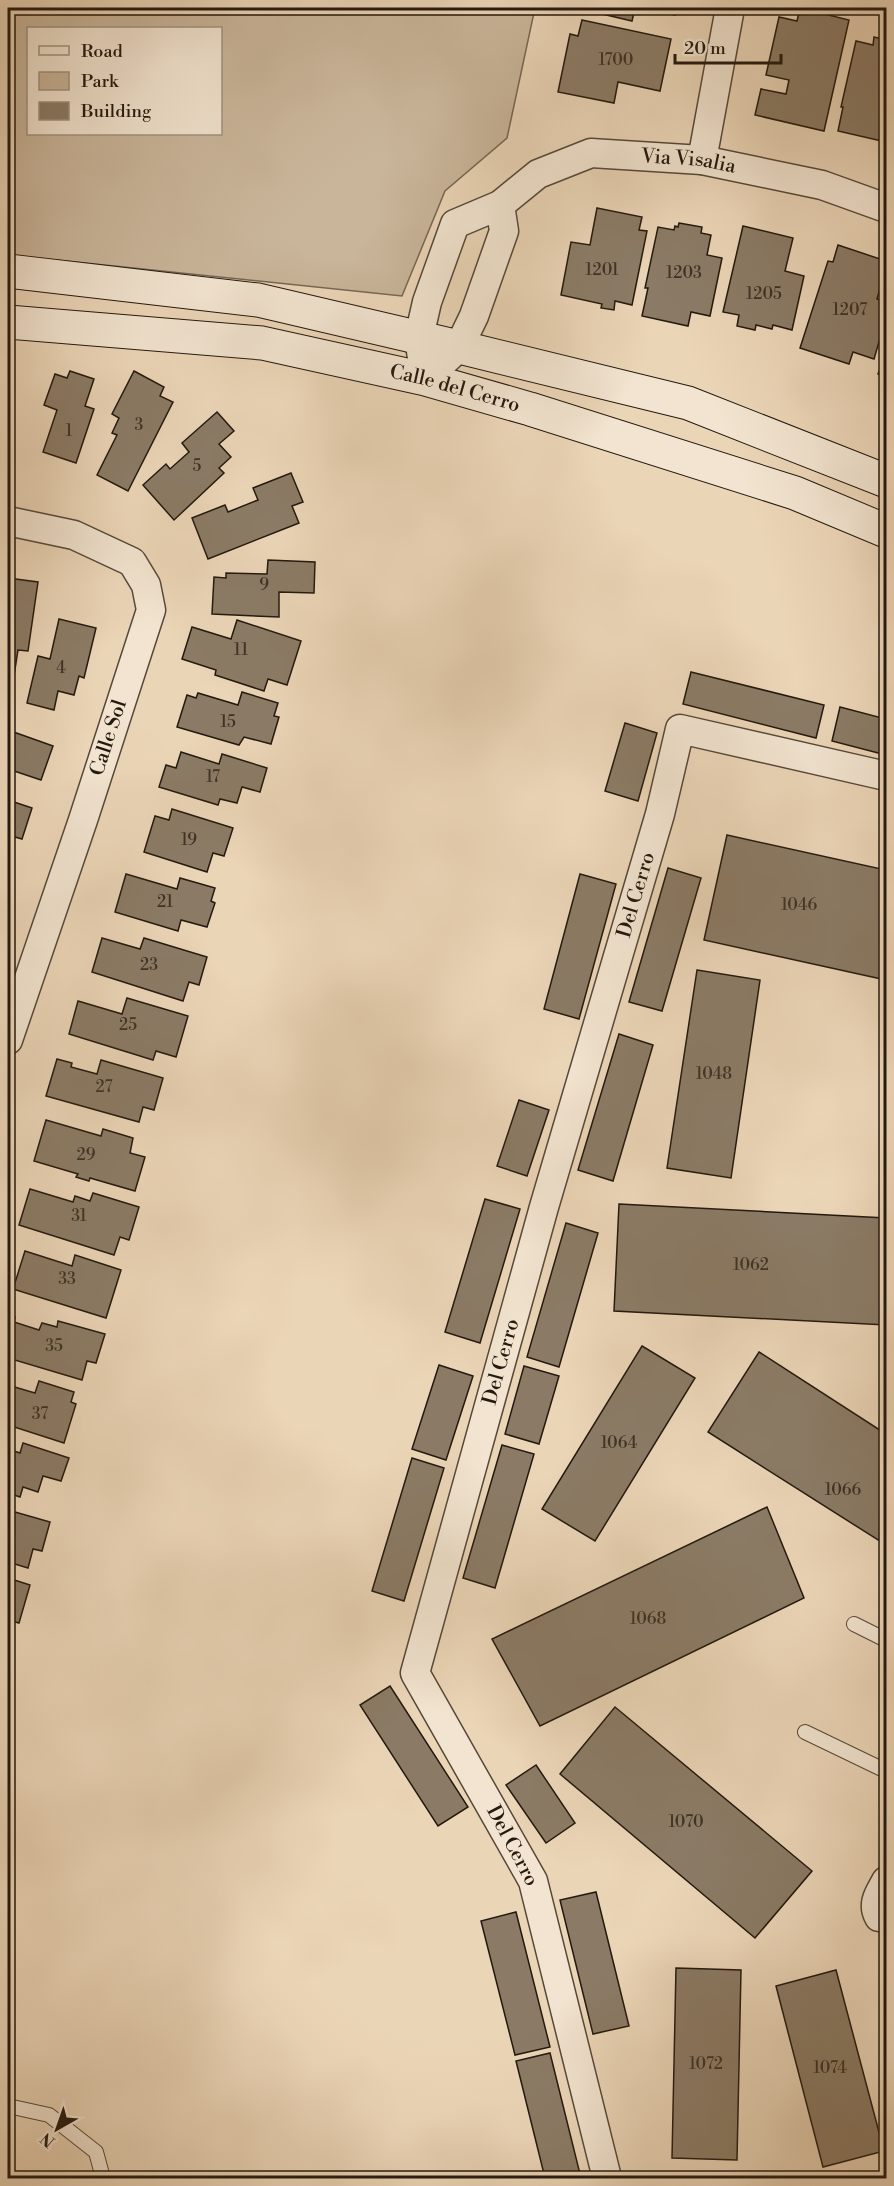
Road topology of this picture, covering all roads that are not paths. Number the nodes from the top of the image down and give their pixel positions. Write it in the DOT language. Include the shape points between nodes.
graph roads {
  1 [pos="730,8"];
  2 [pos="702,160"];
  3 [pos="500,205"];
  4 [pos="886,208"];
  5 [pos="8,271"];
  6 [pos="8,322"];
  7 [pos="419,337"];
  8 [pos="459,346"];
  9 [pos="425,379"];
  10 [pos="886,481"];
  11 [pos="8,521"];
  12 [pos="886,531"];
  13 [pos="886,776"];
  14 [pos="8,1040"];
  15 [pos="854,1624"];
  16 [pos="886,1640"];
  17 [pos="805,1732"];
  18 [pos="886,1771"];
  19 [pos="886,1881"];
  20 [pos="886,1918"];
  21 [pos="8,2106"];
  22 [pos="103,2178"];
  23 [pos="607,2178"];
  1 -- 2 [label="street"];
  2 -- 3 [label="street, Via Visalia" via="591,153 538,174"];
  2 -- 4 [label="street, Via Visalia" via="822,185"];
  3 -- 7 [label="street, Via Visalia" via="455,224 427,302"];
  3 -- 8 [label="street" via="504,231 474,316"];
  5 -- 7 [label="main road, Calle del Cerro" via="258,300"];
  6 -- 9 [label="main road, Calle del Cerro" via="262,343"];
  7 -- 8 [label="main road, Calle del Cerro"];
  7 -- 9 [label="street, Via Visalia"];
  8 -- 9 [label="street"];
  8 -- 10 [label="main road, Calle del Cerro" via="688,403"];
  9 -- 12 [label="main road, Calle del Cerro" via="795,493"];
  11 -- 14 [label="street, Calle Sol" via="74,535 132,562 146,585 151,610"];
  13 -- 23 [label="street, Del Cerro" via="680,729 660,814 544,1208 415,1673 533,1881"];
  15 -- 16 [label="lane"];
  17 -- 18 [label="lane"];
  19 -- 20 [label="street" via="875,1903 879,1917"];
  21 -- 22 [label="lane" via="49,2115 96,2152"];
}
